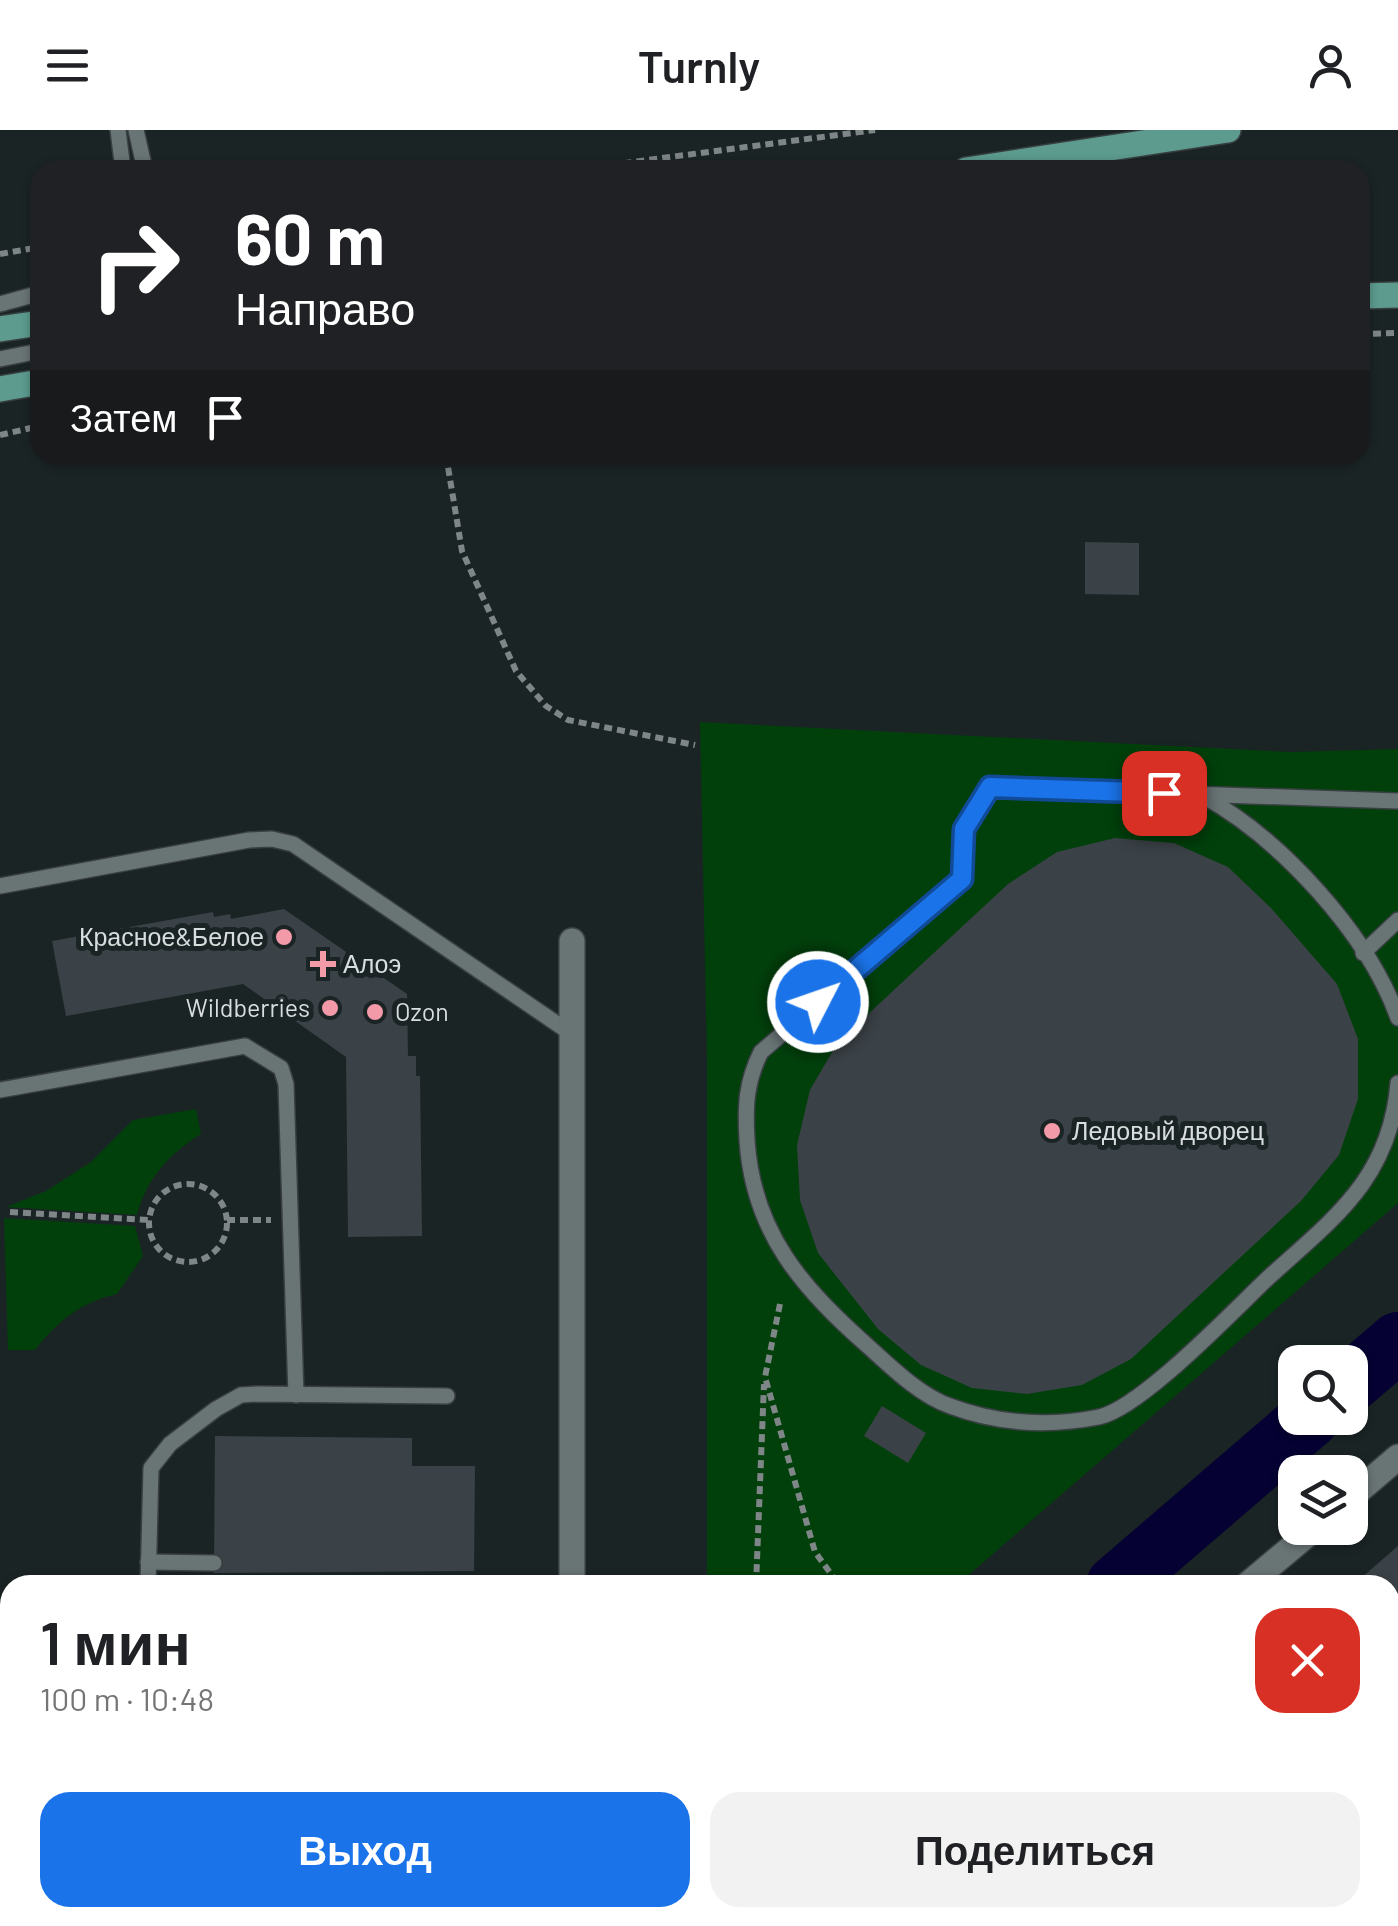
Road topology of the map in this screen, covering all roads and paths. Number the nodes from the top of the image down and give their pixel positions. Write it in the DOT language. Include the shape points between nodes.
graph roads {
  1 [pos="118,130"];
  2 [pos="136,130"];
  3 [pos="875,130"];
  4 [pos="1228,130"];
  5 [pos="122,160"];
  6 [pos="143,160"];
  7 [pos="648,160"];
  8 [pos="1032,160"];
  9 [pos="30,248"];
  10 [pos="0,254"];
  11 [pos="30,296"];
  12 [pos="1370,296"];
  13 [pos="1398,296"];
  14 [pos="0,304"];
  15 [pos="30,324"];
  16 [pos="0,329"];
  17 [pos="1398,333"];
  18 [pos="1370,334"];
  19 [pos="30,353"];
  20 [pos="0,360"];
  21 [pos="30,384"];
  22 [pos="0,389"];
  23 [pos="30,428"];
  24 [pos="0,434"];
  25 [pos="448,465"];
  26 [pos="695,745"];
  27 [pos="1199,794"];
  28 [pos="1398,801"];
  29 [pos="0,886"];
  30 [pos="1398,920"];
  31 [pos="572,941"];
  32 [pos="1364,953"];
  33 [pos="1398,1018"];
  34 [pos="572,1034"];
  35 [pos="1398,1083"];
  36 [pos="0,1090"];
  37 [pos="1398,1144"];
  38 [pos="1376,1165"];
  39 [pos="10,1212"];
  40 [pos="150,1220"];
  41 [pos="228,1220"];
  42 [pos="290,1220"];
  43 [pos="780,1304"];
  44 [pos="765,1377"];
  45 [pos="296,1395"];
  46 [pos="447,1396"];
  47 [pos="1398,1457"];
  48 [pos="1368,1483"];
  49 [pos="1295,1545"];
  50 [pos="148,1562"];
  51 [pos="214,1563"];
  52 [pos="148,1575"];
  53 [pos="572,1575"];
  54 [pos="756,1575"];
  55 [pos="831,1575"];
  56 [pos="1259,1575"];
  1 -- 5 [label="lane"];
  2 -- 6 [label="lane"];
  3 -- 7 [label="path"];
  4 -- 8 [label="main road"];
  9 -- 10 [label="path"];
  11 -- 14 [label="lane"];
  12 -- 13 [label="main road"];
  15 -- 16 [label="main road"];
  17 -- 18 [label="path"];
  19 -- 20 [label="lane"];
  21 -- 22 [label="main road"];
  23 -- 24 [label="path"];
  25 -- 26 [label="path" via="462,551 516,671 546,706 568,720"];
  27 -- 28 [label="lane"];
  27 -- 32 [label="lane" via="1273,844"];
  27 -- 38 [label="lane" via="990,787 964,829 962,879 761,1052 745,1102 758,1210 807,1284 891,1367 946,1405 1029,1425 1104,1416 1147,1389 1352,1202"];
  29 -- 34 [label="lane" via="249,840 282,841"];
  30 -- 32 [label="lane"];
  31 -- 34 [label="street"];
  32 -- 33 [label="lane"];
  34 -- 53 [label="street"];
  35 -- 38 [label="lane" via="1393,1126"];
  36 -- 42 [label="lane" via="252,1048 285,1075"];
  37 -- 38 [label="lane"];
  39 -- 40 [label="path"];
  40 -- 41 [label="path" via="158,1197 185,1184 214,1193"];
  40 -- 41 [label="path" via="162,1253 191,1262 218,1249"];
  41 -- 42 [label="path"];
  42 -- 45 [label="lane"];
  43 -- 44 [label="path"];
  44 -- 54 [label="path"];
  44 -- 55 [label="path" via="815,1552"];
  45 -- 46 [label="lane"];
  45 -- 50 [label="lane" via="228,1400 158,1456 148,1483"];
  47 -- 48 [label="street"];
  49 -- 56 [label="street"];
  50 -- 51 [label="lane"];
  50 -- 52 [label="lane"];
}
